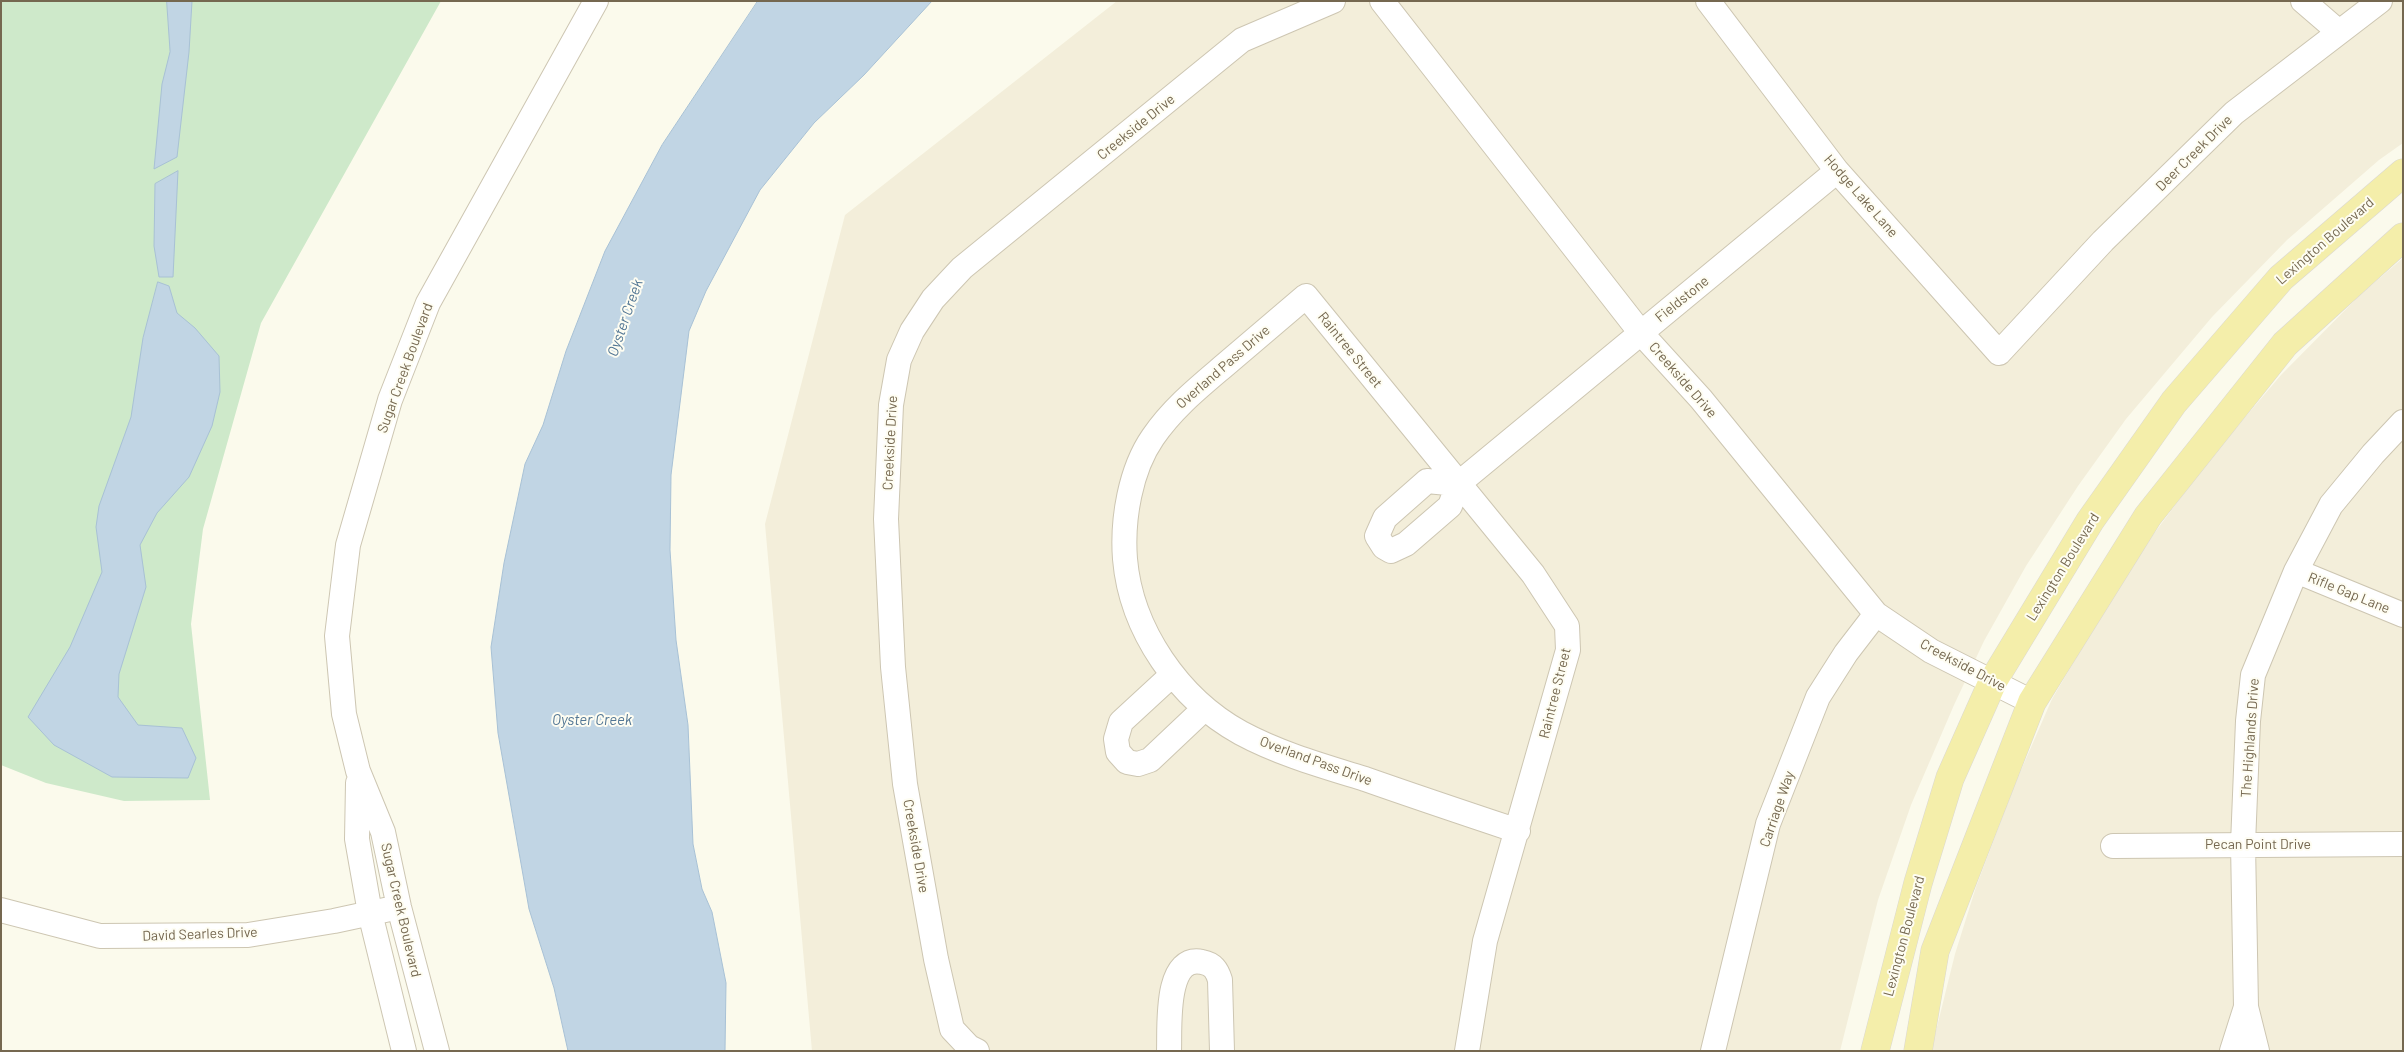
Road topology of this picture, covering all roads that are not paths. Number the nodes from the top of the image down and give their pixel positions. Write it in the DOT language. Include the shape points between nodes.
graph roads {
  1 [pos="596,1"];
  2 [pos="1332,1"];
  3 [pos="1382,1"];
  4 [pos="1708,1"];
  5 [pos="2303,1"];
  6 [pos="2380,1"];
  7 [pos="2338,32"];
  8 [pos="1837,172"];
  9 [pos="2403,173"];
  10 [pos="2403,237"];
  11 [pos="1306,296"];
  12 [pos="2025,325"];
  13 [pos="1641,333"];
  14 [pos="2403,422"];
  15 [pos="1458,484"];
  16 [pos="2296,571"];
  17 [pos="1876,614"];
  18 [pos="2403,615"];
  19 [pos="1172,675"];
  20 [pos="1993,681"];
  21 [pos="2032,702"];
  22 [pos="1204,709"];
  23 [pos="358,772"];
  24 [pos="1518,831"];
  25 [pos="2243,844"];
  26 [pos="2403,844"];
  27 [pos="2113,846"];
  28 [pos="399,907"];
  29 [pos="1,910"];
  30 [pos="370,913"];
  31 [pos="2246,1007"];
  32 [pos="404,1051"];
  33 [pos="437,1051"];
  34 [pos="977,1051"];
  35 [pos="1169,1051"];
  36 [pos="1222,1051"];
  37 [pos="1467,1051"];
  38 [pos="1714,1051"];
  39 [pos="1875,1051"];
  40 [pos="1918,1051"];
  41 [pos="2232,1051"];
  42 [pos="2257,1051"];
  1 -- 23 [label="street, Sugar Creek Boulevard" via="428,303 390,400 348,545 337,636 344,714"];
  2 -- 34 [label="street, Creekside Drive" via="1242,40 970,262 933,299 898,360 891,405 886,519 894,667 905,784 936,959 952,1029"];
  3 -- 13 [label="street, Creekside Drive"];
  4 -- 8 [label="street, Hodge Lake Lane"];
  5 -- 7 [label="street"];
  6 -- 7 [label="street, Deer Creek Drive"];
  7 -- 12 [label="street, Deer Creek Drive" via="2234,113 2103,241"];
  8 -- 12 [label="street, Hodge Lake Lane" via="1999,353"];
  8 -- 13 [label="street, Fieldstone"];
  9 -- 20 [label="main road, Lexington Boulevard" via="2281,278 2174,402 2090,521"];
  10 -- 21 [label="main road" via="2285,344 2148,516"];
  11 -- 15 [label="street, Raintree Street"];
  11 -- 19 [label="street, Overland Pass Drive" via="1176,407 1151,439 1128,497 1123,535 1127,579 1152,643"];
  13 -- 15 [label="street, Fieldstone"];
  13 -- 17 [label="street, Creekside Drive" via="1701,399"];
  14 -- 16 [label="street, The Highlands Drive" via="2332,505"];
  15 -- 24 [label="street, Raintree Street" via="1533,574 1567,626 1568,650"];
  16 -- 18 [label="street, Rifle Gap Lane"];
  16 -- 25 [label="street, The Highlands Drive" via="2253,675"];
  17 -- 20 [label="street, Creekside Drive" via="1931,650"];
  17 -- 38 [label="street, Carriage Way" via="1818,696 1768,824"];
  19 -- 22 [label="street, Overland Pass Drive"];
  19 -- 22 [label="street" via="1121,722 1116,739 1118,752 1127,762 1138,764 1150,760"];
  20 -- 21 [label="street, Creekside Drive"];
  20 -- 39 [label="main road, Lexington Boulevard" via="1948,787 1918,883"];
  21 -- 40 [label="main road" via="1935,951"];
  22 -- 24 [label="street, Overland Pass Drive" via="1241,733 1281,752"];
  23 -- 28 [label="street, Sugar Creek Boulevard" via="383,832"];
  23 -- 30 [label="street, Sugar Creek Boulevard" via="357,840"];
  24 -- 37 [label="street, Raintree Street" via="1485,940"];
  25 -- 26 [label="street, Pecan Point Drive"];
  25 -- 27 [label="street, Pecan Point Drive"];
  25 -- 31 [label="street, The Highlands Drive"];
  28 -- 30 [label="street, David Searles Drive"];
  28 -- 33 [label="street, Sugar Creek Boulevard"];
  29 -- 30 [label="street, David Searles Drive" via="100,936 248,935"];
  30 -- 32 [label="street, Sugar Creek Boulevard"];
  31 -- 41 [label="street, The Highlands Drive"];
  31 -- 42 [label="street, The Highlands Drive"];
  35 -- 36 [label="street" via="1174,980 1180,970 1198,961 1217,970 1220,980"];
}
